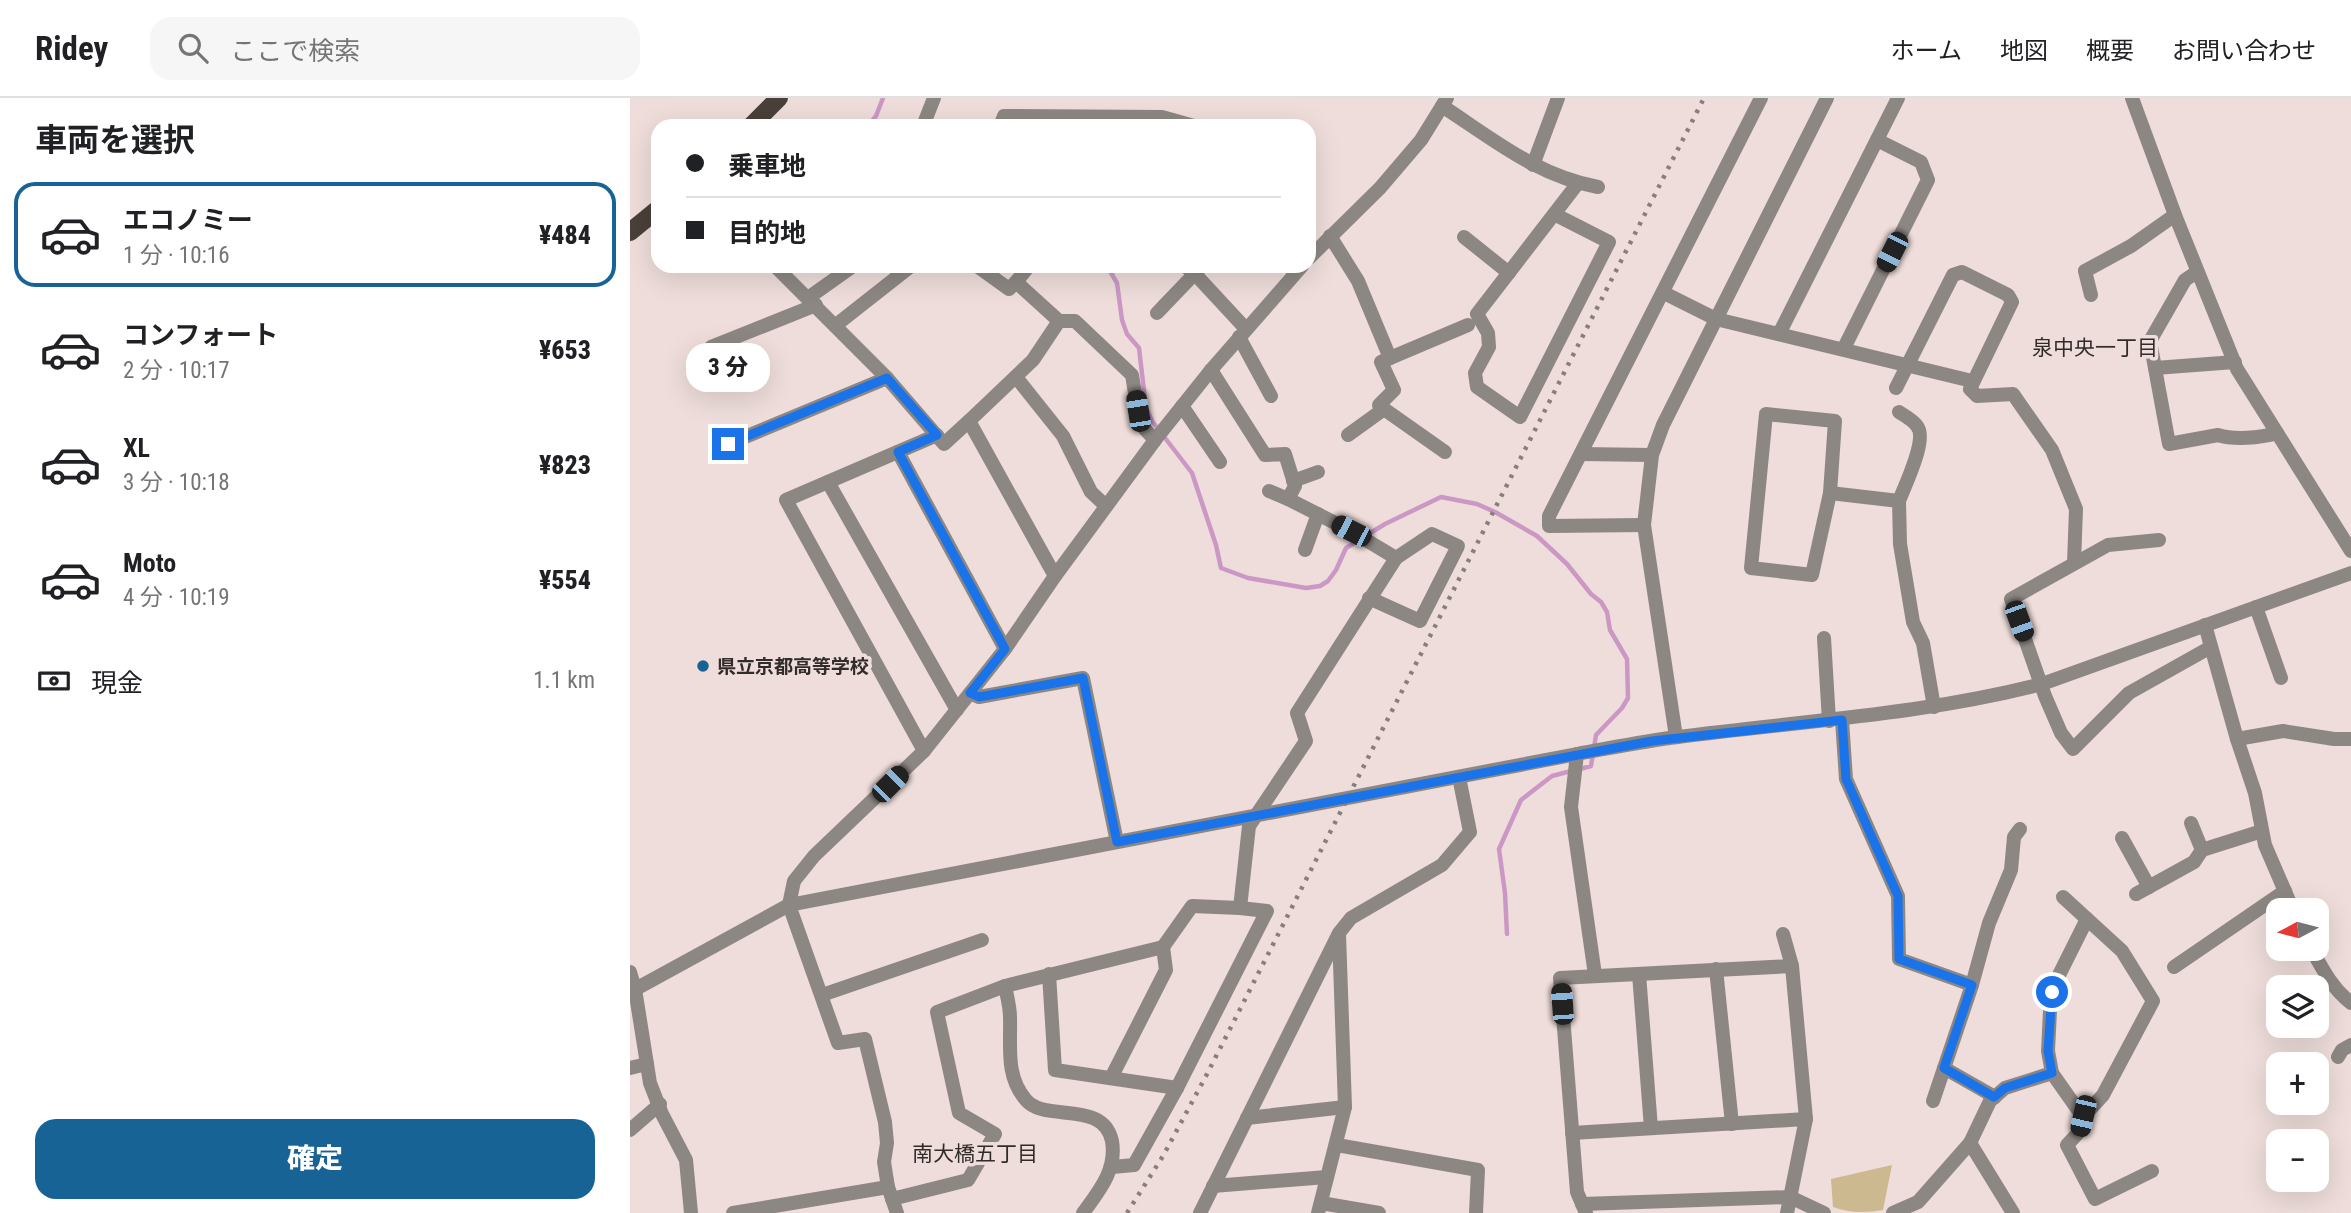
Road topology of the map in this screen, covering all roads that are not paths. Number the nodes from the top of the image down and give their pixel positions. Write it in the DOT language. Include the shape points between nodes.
graph roads {
  1 [pos="779,98"];
  2 [pos="934,98"];
  3 [pos="1558,98"];
  4 [pos="1761,98"];
  5 [pos="1827,98"];
  6 [pos="1898,98"];
  7 [pos="2132,98"];
  8 [pos="1444,102"];
  9 [pos="758,119"];
  10 [pos="926,119"];
  11 [pos="1003,119"];
  12 [pos="1084,119"];
  13 [pos="1150,119"];
  14 [pos="1169,119"];
  15 [pos="1877,140"];
  16 [pos="1533,165"];
  17 [pos="1577,183"];
  18 [pos="1598,187"];
  19 [pos="1554,214"];
  20 [pos="651,215"];
  21 [pos="2175,215"];
  22 [pos="630,232"];
  23 [pos="1330,236"];
  24 [pos="1464,237"];
  25 [pos="1316,245"];
  26 [pos="1509,272"];
  27 [pos="2197,272"];
  28 [pos="782,273"];
  29 [pos="845,273"];
  30 [pos="902,273"];
  31 [pos="987,273"];
  32 [pos="1023,273"];
  33 [pos="1191,273"];
  34 [pos="1197,273"];
  35 [pos="1296,273"];
  36 [pos="1016,282"];
  37 [pos="1664,293"];
  38 [pos="2091,295"];
  39 [pos="812,302"];
  40 [pos="1157,313"];
  41 [pos="1716,319"];
  42 [pos="1059,321"];
  43 [pos="836,325"];
  44 [pos="1468,325"];
  45 [pos="1242,333"];
  46 [pos="1779,334"];
  47 [pos="711,347"];
  48 [pos="1844,348"];
  49 [pos="1390,358"];
  50 [pos="2235,362"];
  51 [pos="1907,365"];
  52 [pos="2155,368"];
  53 [pos="1211,370"];
  54 [pos="1016,377"];
  55 [pos="887,378"];
  56 [pos="1972,381"];
  57 [pos="1896,388"];
  58 [pos="1271,396"];
  59 [pos="1182,406"];
  60 [pos="1384,409"];
  61 [pos="1899,412"];
  62 [pos="969,421"];
  63 [pos="2277,433"];
  64 [pos="937,435"];
  65 [pos="1348,435"];
  66 [pos="1155,440"];
  67 [pos="728,444"];
  68 [pos="898,452"];
  69 [pos="1445,452"];
  70 [pos="1581,454"];
  71 [pos="1652,455"];
  72 [pos="1220,462"];
  73 [pos="1318,472"];
  74 [pos="1293,481"];
  75 [pos="828,482"];
  76 [pos="1269,491"];
  77 [pos="1830,493"];
  78 [pos="1288,499"];
  79 [pos="1899,501"];
  80 [pos="1106,506"];
  81 [pos="1318,514"];
  82 [pos="1644,525"];
  83 [pos="2158,540"];
  84 [pos="1305,550"];
  85 [pos="2351,551"];
  86 [pos="1396,558"];
  87 [pos="2074,563"];
  88 [pos="2351,573"];
  89 [pos="1055,576"];
  90 [pos="1369,598"];
  91 [pos="2256,607"];
  92 [pos="2205,625"];
  93 [pos="1824,638"];
  94 [pos="2211,647"];
  95 [pos="1005,649"];
  96 [pos="2281,678"];
  97 [pos="2042,684"];
  98 [pos="970,693"];
  99 [pos="1934,707"];
  100 [pos="957,709"];
  101 [pos="1835,720"];
  102 [pos="1676,737"];
  103 [pos="2237,739"];
  104 [pos="2351,739"];
  105 [pos="924,751"];
  106 [pos="1577,754"];
  107 [pos="1459,777"];
  108 [pos="1255,815"];
  109 [pos="2191,823"];
  110 [pos="2020,829"];
  111 [pos="2262,831"];
  112 [pos="2122,838"];
  113 [pos="1117,842"];
  114 [pos="2202,850"];
  115 [pos="2285,891"];
  116 [pos="2063,897"];
  117 [pos="2288,898"];
  118 [pos="789,905"];
  119 [pos="1240,908"];
  120 [pos="2087,919"];
  121 [pos="1339,933"];
  122 [pos="1783,934"];
  123 [pos="982,940"];
  124 [pos="1163,947"];
  125 [pos="2318,961"];
  126 [pos="1792,966"];
  127 [pos="2174,967"];
  128 [pos="1716,969"];
  129 [pos="630,972"];
  130 [pos="1049,974"];
  131 [pos="1639,974"];
  132 [pos="1595,975"];
  133 [pos="1972,985"];
  134 [pos="1005,986"];
  135 [pos="633,991"];
  136 [pos="822,995"];
  137 [pos="2351,1003"];
  138 [pos="2351,1045"];
  139 [pos="2338,1057"];
  140 [pos="647,1064"];
  141 [pos="630,1068"];
  142 [pos="1944,1068"];
  143 [pos="2052,1073"];
  144 [pos="1111,1078"];
  145 [pos="1177,1088"];
  146 [pos="1994,1097"];
  147 [pos="1933,1101"];
  148 [pos="660,1104"];
  149 [pos="1345,1107"];
  150 [pos="2083,1116"];
  151 [pos="1247,1118"];
  152 [pos="1806,1119"];
  153 [pos="1732,1124"];
  154 [pos="1651,1128"];
  155 [pos="630,1130"];
  156 [pos="1572,1133"];
  157 [pos="1970,1143"];
  158 [pos="1337,1145"];
  159 [pos="1112,1167"];
  160 [pos="2151,1171"];
  161 [pos="1327,1177"];
  162 [pos="1213,1186"];
  163 [pos="1790,1197"];
  164 [pos="892,1200"];
  165 [pos="1319,1208"];
  166 [pos="1584,1208"];
  167 [pos="1922,1208"];
  168 [pos="691,1213"];
  169 [pos="733,1213"];
  170 [pos="1083,1213"];
  171 [pos="1200,1213"];
  172 [pos="1379,1213"];
  173 [pos="1476,1213"];
  174 [pos="1787,1213"];
  175 [pos="1824,1213"];
  176 [pos="1893,1213"];
  177 [pos="2013,1213"];
  1 -- 9 [label="main road"];
  2 -- 10 [label="street"];
  3 -- 16 [label="street"];
  4 -- 37 [label="street"];
  5 -- 41 [label="street"];
  6 -- 15 [label="street"];
  7 -- 21 [label="street"];
  8 -- 16 [label="street"];
  8 -- 23 [label="street" via="1421,140"];
  11 -- 12 [label="street"];
  13 -- 14 [label="street"];
  15 -- 46 [label="street"];
  15 -- 48 [label="street" via="1921,162 1928,180"];
  16 -- 17 [label="street"];
  17 -- 18 [label="street"];
  17 -- 19 [label="street"];
  19 -- 26 [label="street"];
  19 -- 26 [label="street" via="1609,242 1520,417 1477,387 1475,373 1489,347 1488,333 1477,314"];
  20 -- 22 [label="main road"];
  21 -- 27 [label="street"];
  21 -- 38 [label="street" via="2085,271"];
  23 -- 25 [label="street"];
  23 -- 49 [label="street" via="1358,281"];
  24 -- 26 [label="street"];
  27 -- 50 [label="street"];
  27 -- 52 [label="street" via="2185,280 2150,341"];
  28 -- 39 [label="street"];
  29 -- 39 [label="street"];
  30 -- 43 [label="street"];
  31 -- 36 [label="street" via="1009,289"];
  32 -- 36 [label="street"];
  33 -- 40 [label="street"];
  34 -- 45 [label="street"];
  35 -- 45 [label="street"];
  36 -- 42 [label="street"];
  37 -- 41 [label="street"];
  37 -- 70 [label="street"];
  39 -- 43 [label="street"];
  39 -- 47 [label="street"];
  41 -- 46 [label="street"];
  41 -- 71 [label="street"];
  42 -- 54 [label="street"];
  42 -- 66 [label="street" via="1075,321 1132,375 1143,427"];
  43 -- 55 [label="street"];
  44 -- 49 [label="street"];
  45 -- 53 [label="street"];
  45 -- 58 [label="street"];
  46 -- 48 [label="street"];
  48 -- 51 [label="street"];
  49 -- 60 [label="street" via="1381,362 1394,390 1379,405"];
  50 -- 52 [label="street"];
  50 -- 63 [label="street"];
  51 -- 56 [label="street"];
  51 -- 56 [label="street" via="1953,275 1962,272 2008,295 2012,302"];
  51 -- 57 [label="street"];
  52 -- 63 [label="street" via="2169,444 2218,435"];
  53 -- 59 [label="street"];
  53 -- 74 [label="street" via="1265,455 1285,454"];
  54 -- 62 [label="street"];
  54 -- 80 [label="street" via="1063,436 1091,492"];
  55 -- 64 [label="street"];
  55 -- 67 [label="street"];
  56 -- 87 [label="street" via="1970,388 1977,396 2013,394 2052,450 2076,509"];
  59 -- 66 [label="street"];
  59 -- 72 [label="street"];
  60 -- 65 [label="street"];
  60 -- 69 [label="street"];
  61 -- 79 [label="street" via="1918,426 1921,436"];
  62 -- 64 [label="street" via="944,444"];
  62 -- 89 [label="street"];
  63 -- 85 [label="street"];
  64 -- 68 [label="street"];
  66 -- 80 [label="street"];
  68 -- 75 [label="street"];
  68 -- 95 [label="street"];
  70 -- 71 [label="street"];
  70 -- 82 [label="street" via="1549,516 1549,526"];
  71 -- 82 [label="street"];
  73 -- 74 [label="street"];
  74 -- 78 [label="street"];
  75 -- 100 [label="street"];
  75 -- 105 [label="street" via="786,500"];
  76 -- 78 [label="street"];
  77 -- 77 [label="street" via="1812,575 1751,568 1766,414 1835,421"];
  77 -- 79 [label="street"];
  78 -- 81 [label="street"];
  79 -- 99 [label="street" via="1900,544 1913,622 1923,643"];
  80 -- 89 [label="street"];
  81 -- 84 [label="street"];
  81 -- 86 [label="street"];
  82 -- 102 [label="street"];
  83 -- 87 [label="street" via="2108,545"];
  86 -- 90 [label="street"];
  86 -- 90 [label="street" via="1432,534 1458,546 1420,621"];
  87 -- 97 [label="street" via="2011,599"];
  88 -- 91 [label="street"];
  89 -- 95 [label="street"];
  90 -- 108 [label="street" via="1297,713 1306,741"];
  91 -- 92 [label="street"];
  91 -- 96 [label="street"];
  92 -- 94 [label="street"];
  92 -- 97 [label="street"];
  93 -- 101 [label="street"];
  94 -- 97 [label="street" via="2129,693 2073,748 2061,733"];
  94 -- 103 [label="street"];
  95 -- 98 [label="street"];
  97 -- 99 [label="street"];
  98 -- 100 [label="street"];
  98 -- 113 [label="street" via="979,697 1083,678"];
  99 -- 101 [label="street"];
  100 -- 105 [label="street"];
  101 -- 102 [label="street"];
  101 -- 133 [label="street" via="1846,779 1898,896 1899,959"];
  102 -- 106 [label="street"];
  103 -- 104 [label="street" via="2283,731"];
  103 -- 111 [label="street"];
  105 -- 118 [label="street" via="814,856 793,881"];
  106 -- 107 [label="street"];
  106 -- 132 [label="street" via="1572,807"];
  107 -- 108 [label="street"];
  107 -- 121 [label="street" via="1470,832 1442,865 1351,918"];
  108 -- 113 [label="street"];
  108 -- 119 [label="street" via="1249,826"];
  109 -- 114 [label="street"];
  110 -- 133 [label="street"];
  111 -- 114 [label="street"];
  111 -- 115 [label="street"];
  112 -- 114 [label="street" via="2143,890 2194,862"];
  113 -- 118 [label="street"];
  115 -- 117 [label="street"];
  115 -- 127 [label="street"];
  116 -- 120 [label="street"];
  118 -- 135 [label="street"];
  118 -- 136 [label="street"];
  119 -- 124 [label="street" via="1192,906"];
  119 -- 145 [label="street" via="1267,911"];
  120 -- 143 [label="street" via="2052,992 2048,1051"];
  120 -- 150 [label="street" via="2122,951 2153,1001 2103,1094"];
  121 -- 149 [label="street"];
  121 -- 151 [label="street"];
  122 -- 126 [label="street"];
  123 -- 136 [label="street"];
  124 -- 130 [label="street"];
  124 -- 144 [label="street" via="1166,970"];
  125 -- 137 [label="street" via="2330,984"];
  126 -- 128 [label="street"];
  126 -- 152 [label="street"];
  128 -- 131 [label="street"];
  128 -- 153 [label="street"];
  129 -- 135 [label="street"];
  130 -- 134 [label="street"];
  130 -- 144 [label="street" via="1055,1070"];
  131 -- 132 [label="street"];
  131 -- 154 [label="street"];
  132 -- 156 [label="street" via="1560,978"];
  133 -- 142 [label="street"];
  134 -- 159 [label="street" via="1010,1067 1026,1101 1034,1107 1090,1116 1103,1124 1113,1145"];
  134 -- 164 [label="street" via="937,1012 958,1113 995,1134 968,1180"];
  135 -- 140 [label="street"];
  136 -- 164 [label="street" via="838,1043 865,1039 885,1122 884,1163"];
  138 -- 139 [label="street"];
  140 -- 141 [label="street"];
  140 -- 148 [label="street"];
  142 -- 146 [label="street"];
  142 -- 147 [label="street"];
  143 -- 146 [label="street" via="2005,1088"];
  143 -- 150 [label="street"];
  144 -- 145 [label="street"];
  145 -- 159 [label="street" via="1134,1165"];
  146 -- 157 [label="street"];
  148 -- 155 [label="street"];
  148 -- 168 [label="street" via="686,1160"];
  149 -- 151 [label="street"];
  149 -- 158 [label="street"];
  150 -- 160 [label="street" via="2079,1132 2067,1146 2095,1199"];
  151 -- 162 [label="street"];
  152 -- 153 [label="street"];
  152 -- 163 [label="street"];
  153 -- 154 [label="street"];
  154 -- 156 [label="street"];
  156 -- 166 [label="street" via="1577,1192"];
  157 -- 167 [label="street"];
  157 -- 177 [label="street"];
  158 -- 161 [label="street"];
  158 -- 173 [label="street" via="1478,1170"];
  159 -- 170 [label="street"];
  161 -- 162 [label="street"];
  161 -- 165 [label="street"];
  162 -- 171 [label="street"];
  163 -- 166 [label="street"];
  163 -- 174 [label="street"];
  163 -- 175 [label="street"];
  164 -- 169 [label="street"];
  165 -- 172 [label="street"];
  167 -- 176 [label="street"];
}
